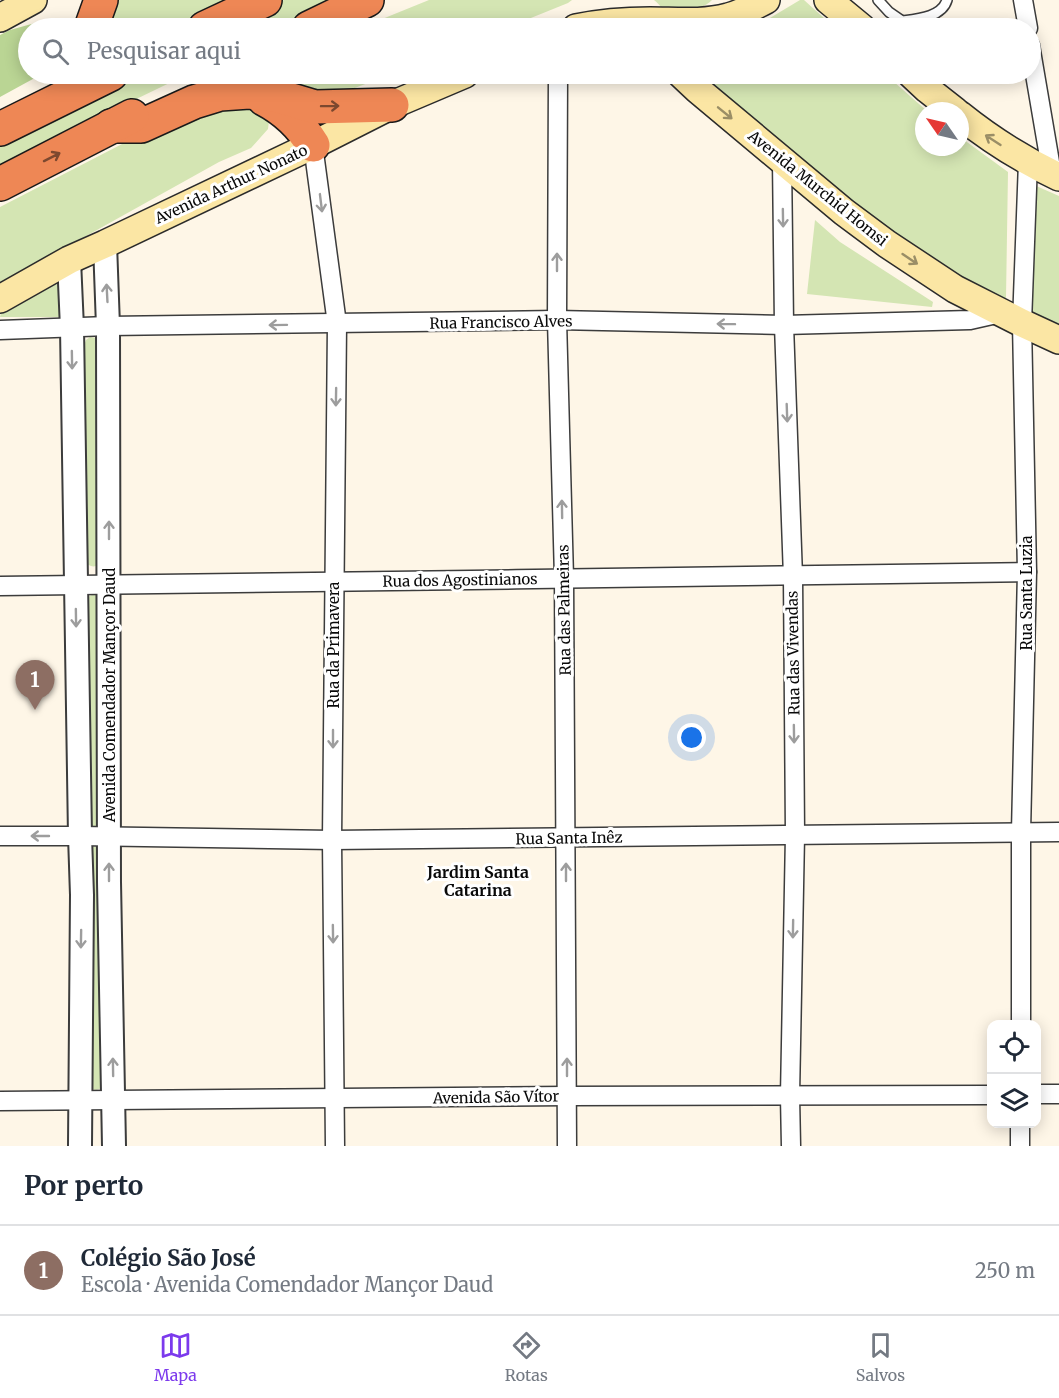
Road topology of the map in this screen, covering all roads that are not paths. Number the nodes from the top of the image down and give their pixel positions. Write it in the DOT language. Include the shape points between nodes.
graph roads {
  1 [pos="33,0"];
  2 [pos="101,0"];
  3 [pos="265,0"];
  4 [pos="367,0"];
  5 [pos="766,0"];
  6 [pos="878,0"];
  7 [pos="947,0"];
  8 [pos="1023,0"];
  9 [pos="720,10"];
  10 [pos="0,18"];
  11 [pos="95,18"];
  12 [pos="226,18"];
  13 [pos="330,18"];
  14 [pos="696,18"];
  15 [pos="898,18"];
  16 [pos="924,18"];
  17 [pos="1026,18"];
  18 [pos="42,84"];
  19 [pos="91,84"];
  20 [pos="197,84"];
  21 [pos="441,84"];
  22 [pos="558,84"];
  23 [pos="692,84"];
  24 [pos="922,84"];
  25 [pos="1038,84"];
  26 [pos="249,92"];
  27 [pos="944,102"];
  28 [pos="392,105"];
  29 [pos="0,112"];
  30 [pos="969,122"];
  31 [pos="111,126"];
  32 [pos="0,129"];
  33 [pos="313,145"];
  34 [pos="782,160"];
  35 [pos="1028,162"];
  36 [pos="1056,175"];
  37 [pos="0,184"];
  38 [pos="105,244"];
  39 [pos="69,260"];
  40 [pos="0,299"];
  41 [pos="1012,318"];
  42 [pos="557,320"];
  43 [pos="337,324"];
  44 [pos="108,326"];
  45 [pos="784,326"];
  46 [pos="72,328"];
  47 [pos="0,330"];
  48 [pos="1059,340"];
  49 [pos="1027,572"];
  50 [pos="793,577"];
  51 [pos="564,578"];
  52 [pos="334,582"];
  53 [pos="75,584"];
  54 [pos="109,584"];
  55 [pos="0,586"];
  56 [pos="1021,832"];
  57 [pos="1059,832"];
  58 [pos="795,835"];
  59 [pos="0,836"];
  60 [pos="80,836"];
  61 [pos="109,837"];
  62 [pos="566,838"];
  63 [pos="332,840"];
  64 [pos="1021,1020"];
  65 [pos="1041,1094"];
  66 [pos="1059,1094"];
  67 [pos="987,1095"];
  68 [pos="567,1096"];
  69 [pos="790,1096"];
  70 [pos="335,1099"];
  71 [pos="80,1100"];
  72 [pos="114,1100"];
  73 [pos="0,1101"];
  74 [pos="1020,1128"];
  75 [pos="80,1146"];
  76 [pos="114,1146"];
  77 [pos="335,1146"];
  78 [pos="567,1146"];
  79 [pos="791,1146"];
  80 [pos="1020,1146"];
  1 -- 10 [label="main road"];
  2 -- 11 [label="highway"];
  3 -- 12 [label="highway"];
  4 -- 13 [label="highway"];
  5 -- 9 [label="main road" via="728,17"];
  6 -- 15 [label="lane"];
  7 -- 16 [label="lane" via="940,11"];
  8 -- 17 [label="street"];
  9 -- 14 [label="main road"];
  18 -- 29 [label="highway"];
  19 -- 32 [label="highway"];
  20 -- 31 [label="highway"];
  21 -- 28 [label="main road, Avenida Arthur Nonato"];
  42 -- 22 [label="street, Rua das Palmeiras, one-way"];
  23 -- 34 [label="main road, Avenida Murchid Homsi, one-way"];
  24 -- 27 [label="main road"];
  25 -- 36 [label="street"];
  26 -- 28 [label="highway, one-way" via="315,107"];
  26 -- 31 [label="highway" via="220,94 194,102 141,126"];
  26 -- 33 [label="highway" via="283,110 304,129"];
  28 -- 33 [label="main road, Avenida Arthur Nonato"];
  35 -- 30 [label="main road, one-way"];
  37 -- 31 [label="highway, one-way"];
  33 -- 38 [label="main road, Avenida Arthur Nonato"];
  33 -- 43 [label="street, Rua da Primavera, one-way"];
  34 -- 41 [label="main road, Avenida Murchid Homsi, one-way" via="887,244 955,289"];
  34 -- 45 [label="street, Rua das Vivendas, one-way"];
  35 -- 36 [label="main road"];
  35 -- 41 [label="street, Rua Santa Luzia"];
  38 -- 39 [label="main road, Avenida Arthur Nonato"];
  44 -- 38 [label="street, Avenida Comendador Mançor Daud, one-way"];
  39 -- 40 [label="main road, Avenida Arthur Nonato"];
  39 -- 46 [label="street, Avenida Comendador Mançor Daud"];
  41 -- 45 [label="street, Rua Francisco Alves"];
  41 -- 48 [label="main road, Avenida Murchid Homsi"];
  41 -- 49 [label="street, Rua Santa Luzia"];
  42 -- 43 [label="street, Rua Francisco Alves"];
  45 -- 42 [label="street, Rua Francisco Alves, one-way"];
  51 -- 42 [label="street, Rua das Palmeiras, one-way"];
  43 -- 44 [label="street, Rua Francisco Alves, one-way"];
  43 -- 52 [label="street, Rua da Primavera, one-way"];
  44 -- 46 [label="street, Rua Francisco Alves"];
  54 -- 44 [label="street, Avenida Comendador Mançor Daud, one-way"];
  45 -- 50 [label="street, Rua das Vivendas, one-way"];
  46 -- 47 [label="street, Rua Francisco Alves"];
  46 -- 53 [label="street, Avenida Comendador Mançor Daud, one-way"];
  49 -- 50 [label="street, Rua dos Agostinianos"];
  49 -- 56 [label="street, Rua Santa Luzia"];
  50 -- 51 [label="street, Rua dos Agostinianos"];
  50 -- 58 [label="street, Rua das Vivendas, one-way"];
  51 -- 52 [label="street, Rua dos Agostinianos"];
  51 -- 62 [label="street, Rua das Palmeiras"];
  52 -- 54 [label="street, Rua dos Agostinianos"];
  52 -- 63 [label="street, Rua da Primavera, one-way"];
  53 -- 54 [label="street, Rua dos Agostinianos"];
  53 -- 55 [label="street, Rua dos Agostinianos"];
  53 -- 60 [label="street, Avenida Comendador Mançor Daud, one-way"];
  54 -- 61 [label="street, Avenida Comendador Mançor Daud"];
  56 -- 57 [label="street, Rua Santa Inêz"];
  56 -- 58 [label="street, Rua Santa Inêz"];
  56 -- 64 [label="street, Rua Santa Luzia"];
  58 -- 62 [label="street, Rua Santa Inêz"];
  58 -- 69 [label="street, Rua das Vivendas, one-way"];
  60 -- 59 [label="street, Rua Santa Inêz, one-way"];
  60 -- 61 [label="street, Rua Santa Inêz"];
  60 -- 71 [label="street, Avenida Comendador Mançor Daud, one-way"];
  61 -- 63 [label="street, Rua Santa Inêz"];
  72 -- 61 [label="street, Avenida Comendador Mançor Daud, one-way"];
  62 -- 63 [label="street, Rua Santa Inêz"];
  68 -- 62 [label="street, Rua das Palmeiras, one-way"];
  63 -- 70 [label="street, Rua da Primavera, one-way"];
  65 -- 66 [label="street"];
  67 -- 69 [label="street, Avenida São Vítor"];
  68 -- 69 [label="street, Avenida São Vítor"];
  68 -- 70 [label="street, Avenida São Vítor"];
  68 -- 78 [label="street, Rua das Palmeiras"];
  69 -- 79 [label="street, Rua das Vivendas"];
  70 -- 72 [label="street, Avenida São Vítor"];
  70 -- 77 [label="street, Rua da Primavera"];
  71 -- 72 [label="street, Avenida São Vítor"];
  71 -- 73 [label="street, Avenida São Vítor"];
  71 -- 75 [label="street, Avenida Comendador Mançor Daud"];
  72 -- 76 [label="street, Avenida Comendador Mançor Daud"];
  74 -- 80 [label="street"];
}
